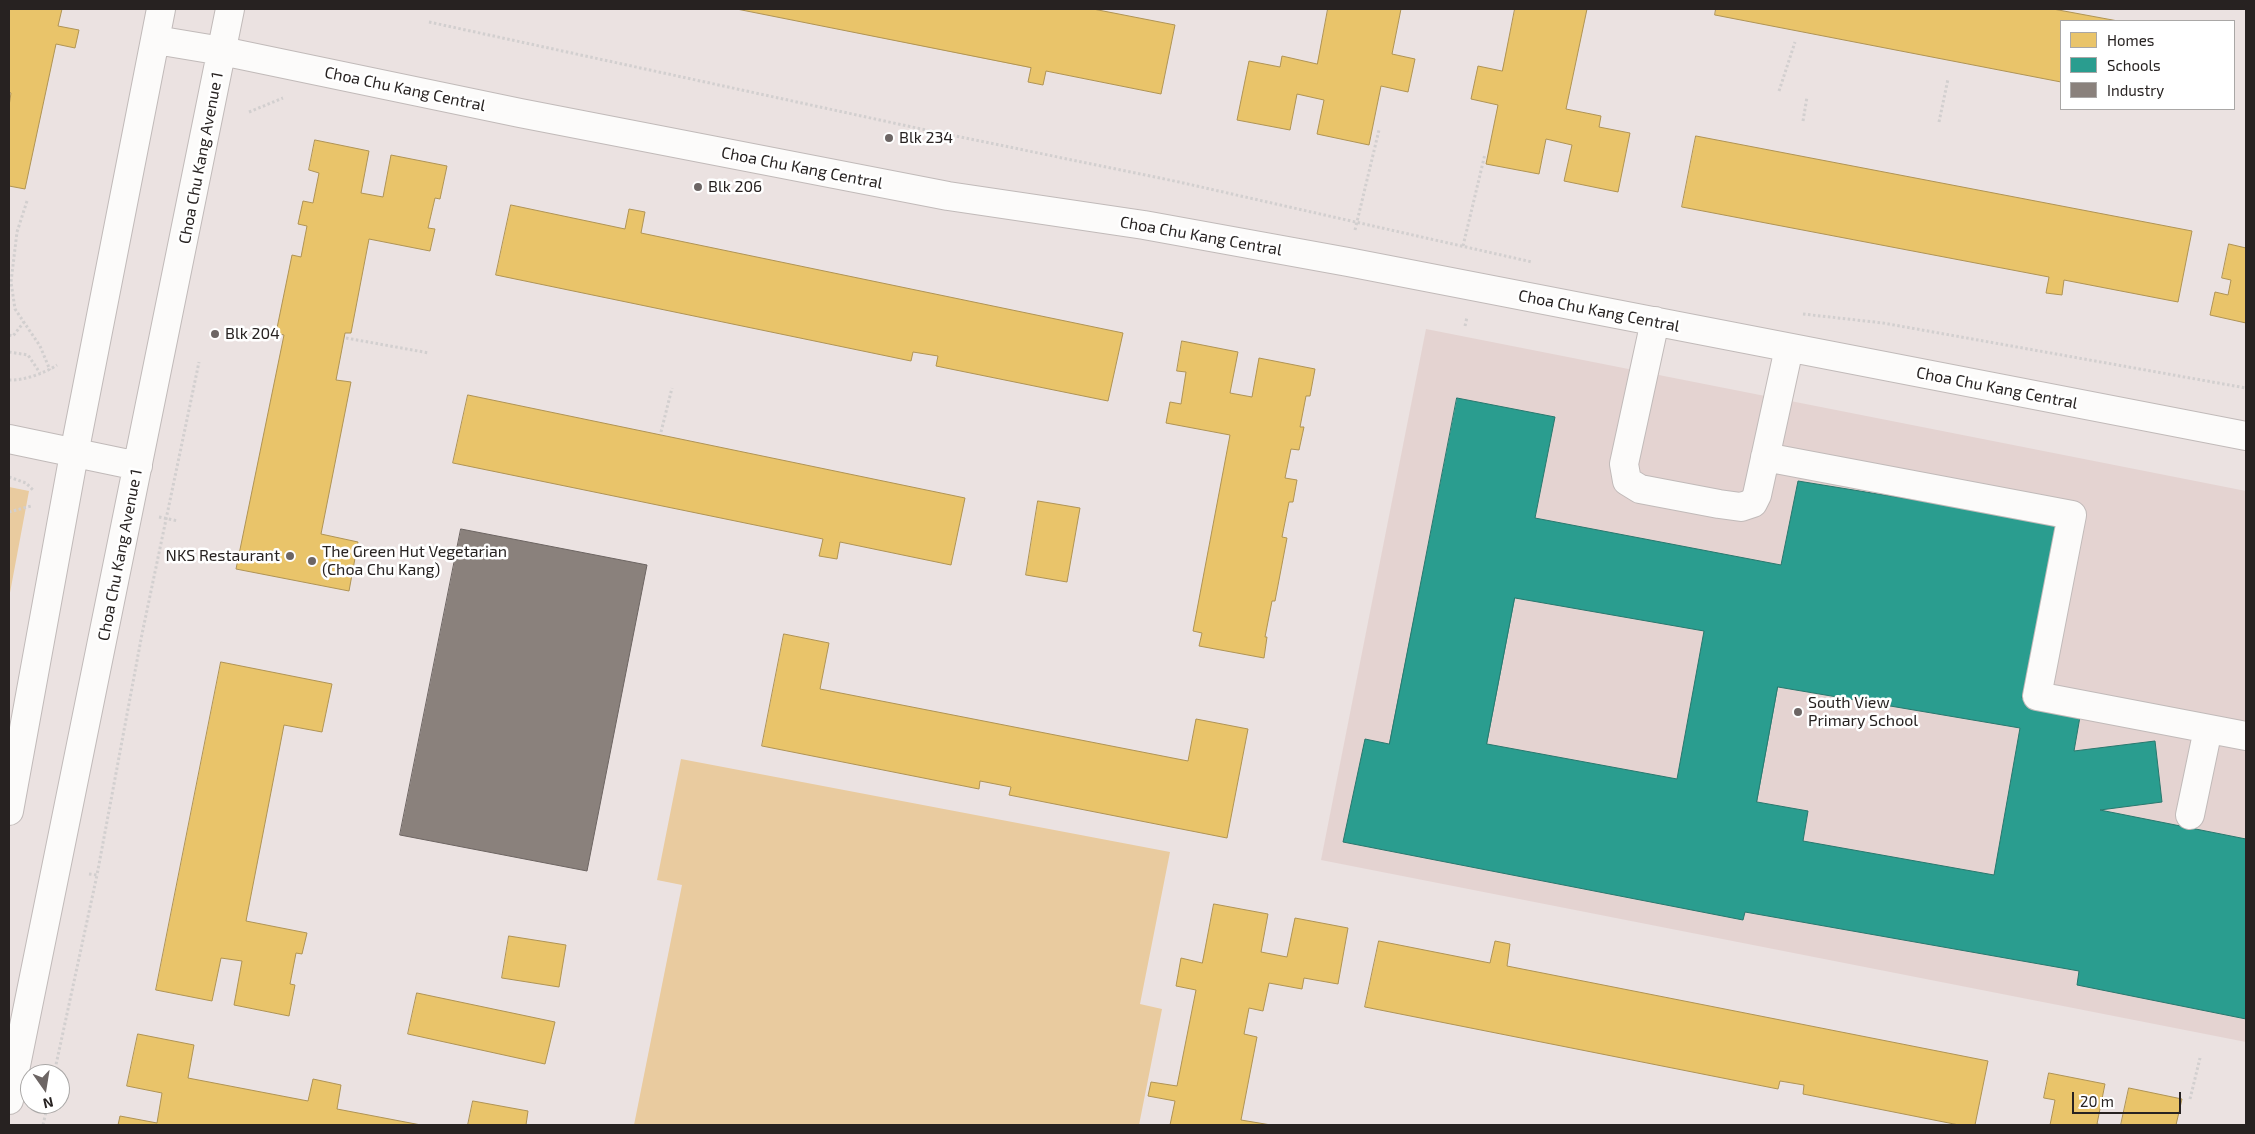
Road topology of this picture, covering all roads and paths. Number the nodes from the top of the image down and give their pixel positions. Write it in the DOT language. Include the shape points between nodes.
graph roads {
  1 [pos="161,9"];
  2 [pos="230,9"];
  3 [pos="429,22"];
  4 [pos="156,40"];
  5 [pos="1795,42"];
  6 [pos="222,51"];
  7 [pos="1948,79"];
  8 [pos="1779,91"];
  9 [pos="1807,97"];
  10 [pos="1803,121"];
  11 [pos="1939,122"];
  12 [pos="1379,130"];
  13 [pos="1485,154"];
  14 [pos="27,200"];
  15 [pos="1357,222"];
  16 [pos="1463,246"];
  17 [pos="1348,262"];
  18 [pos="1540,263"];
  19 [pos="1455,283"];
  20 [pos="1793,312"];
  21 [pos="1655,321"];
  22 [pos="24,322"];
  23 [pos="9,335"];
  24 [pos="346,338"];
  25 [pos="1789,348"];
  26 [pos="9,352"];
  27 [pos="429,353"];
  28 [pos="63,361"];
  29 [pos="200,362"];
  30 [pos="50,370"];
  31 [pos="40,373"];
  32 [pos="9,380"];
  33 [pos="672,388"];
  34 [pos="2246,388"];
  35 [pos="661,432"];
  36 [pos="2246,436"];
  37 [pos="9,439"];
  38 [pos="74,454"];
  39 [pos="1765,457"];
  40 [pos="138,466"];
  41 [pos="9,477"];
  42 [pos="37,495"];
  43 [pos="35,505"];
  44 [pos="9,512"];
  45 [pos="2208,729"];
  46 [pos="2246,736"];
  47 [pos="9,811"];
  48 [pos="2190,815"];
  49 [pos="56,871"];
  50 [pos="97,875"];
  51 [pos="2200,1058"];
  52 [pos="56,1064"];
  53 [pos="2190,1099"];
  54 [pos="9,1100"];
  1 -- 4 [label="street"];
  2 -- 6 [label="street, Choa Chu Kang Avenue 1"];
  3 -- 15 [label="path"];
  4 -- 6 [label="street, Choa Chu Kang Central"];
  4 -- 38 [label="street"];
  5 -- 8 [label="path"];
  6 -- 17 [label="street, Choa Chu Kang Central" via="520,114 948,196 1144,225"];
  6 -- 40 [label="street, Choa Chu Kang Avenue 1"];
  7 -- 11 [label="path"];
  9 -- 10 [label="path"];
  12 -- 15 [label="path"];
  13 -- 16 [label="path"];
  14 -- 22 [label="path" via="17,232 11,282 14,309"];
  15 -- 16 [label="path"];
  15 -- 17 [label="path"];
  16 -- 18 [label="path"];
  16 -- 19 [label="path"];
  17 -- 19 [label="street, Choa Chu Kang Central"];
  19 -- 21 [label="street, Choa Chu Kang Central"];
  20 -- 34 [label="path" via="1883,323"];
  21 -- 25 [label="street, Choa Chu Kang Central"];
  21 -- 39 [label="street" via="1624,464 1627,481 1640,489 1741,507 1753,504"];
  22 -- 23 [label="path" via="13,336"];
  22 -- 30 [label="path" via="40,346"];
  24 -- 27 [label="path"];
  25 -- 36 [label="street, Choa Chu Kang Central"];
  25 -- 39 [label="street"];
  26 -- 31 [label="path" via="28,355"];
  28 -- 30 [label="path"];
  29 -- 50 [label="path" via="142,634"];
  30 -- 31 [label="path"];
  31 -- 32 [label="path" via="16,381"];
  33 -- 35 [label="path"];
  37 -- 38 [label="street"];
  38 -- 40 [label="street"];
  38 -- 47 [label="street"];
  39 -- 45 [label="street" via="2072,515 2037,696"];
  40 -- 49 [label="street, Choa Chu Kang Avenue 1"];
  41 -- 42 [label="path" via="26,483"];
  43 -- 44 [label="path"];
  45 -- 46 [label="street"];
  45 -- 48 [label="street"];
  49 -- 50 [label="path"];
  49 -- 54 [label="street, Choa Chu Kang Avenue 1"];
  50 -- 52 [label="path"];
  51 -- 53 [label="path"];
}
